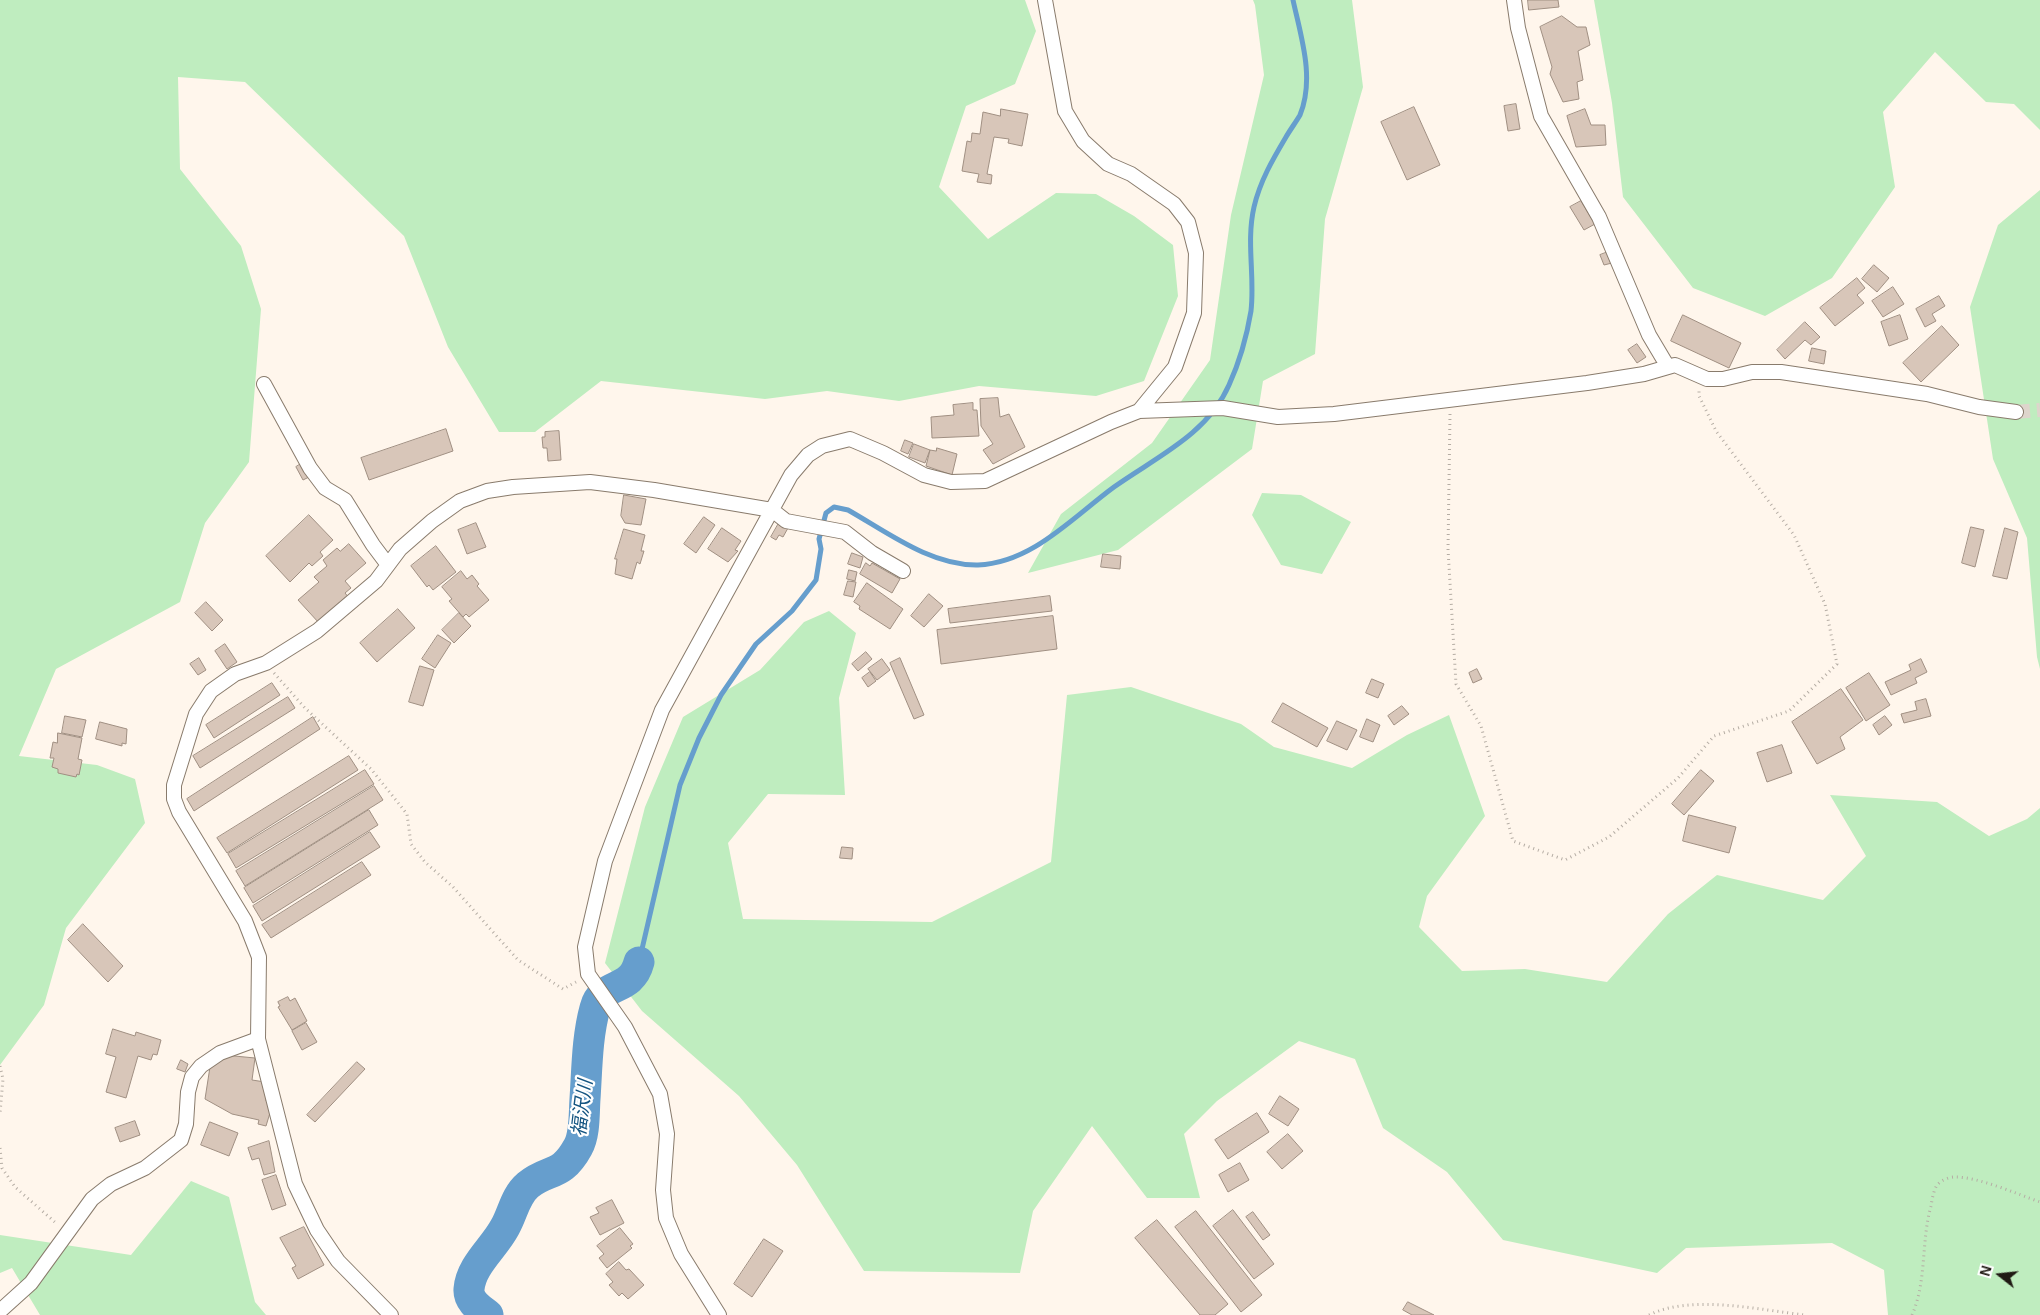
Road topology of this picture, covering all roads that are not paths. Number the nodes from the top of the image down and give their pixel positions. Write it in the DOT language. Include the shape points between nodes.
graph roads {
  1 [pos="1045,0"];
  2 [pos="1514,0"];
  3 [pos="1668,367"];
  4 [pos="264,384"];
  5 [pos="1139,411"];
  6 [pos="2016,412"];
  7 [pos="772,510"];
  8 [pos="388,565"];
  9 [pos="904,571"];
  10 [pos="258,1039"];
  11 [pos="0,1311"];
  12 [pos="391,1315"];
  13 [pos="719,1315"];
  1 -- 5 [label="street" via="1065,111 1083,141 1108,164 1131,174 1174,204 1188,222 1196,253 1194,313 1175,367"];
  2 -- 3 [label="street" via="1518,28 1542,116 1599,217 1649,335"];
  3 -- 5 [label="street" via="1587,383 1334,414 1278,417 1223,408"];
  3 -- 6 [label="street" via="1675,365 1707,378 1723,379 1752,372 1781,372 1927,394"];
  4 -- 8 [label="street" via="310,468 325,488 345,500"];
  5 -- 7 [label="street" via="985,481 951,482 924,476 850,439 822,446 808,454 791,474"];
  7 -- 8 [label="street" via="590,482 513,487 487,491 460,501 400,549"];
  7 -- 9 [label="street" via="786,521 845,532 872,553"];
  7 -- 13 [label="street" via="662,710 605,861 585,947 588,974 625,1027 660,1094 667,1134 663,1190 666,1218 681,1254"];
  8 -- 10 [label="street" via="376,581 317,631 266,663 235,674 211,691 196,714 174,785 174,799 179,812 245,921 259,957"];
  10 -- 11 [label="street" via="220,1053 201,1066 192,1077 188,1092 189,1109 181,1140 145,1168 111,1184 92,1199 31,1283"];
  10 -- 12 [label="street" via="295,1184 317,1230 338,1261"];
}
